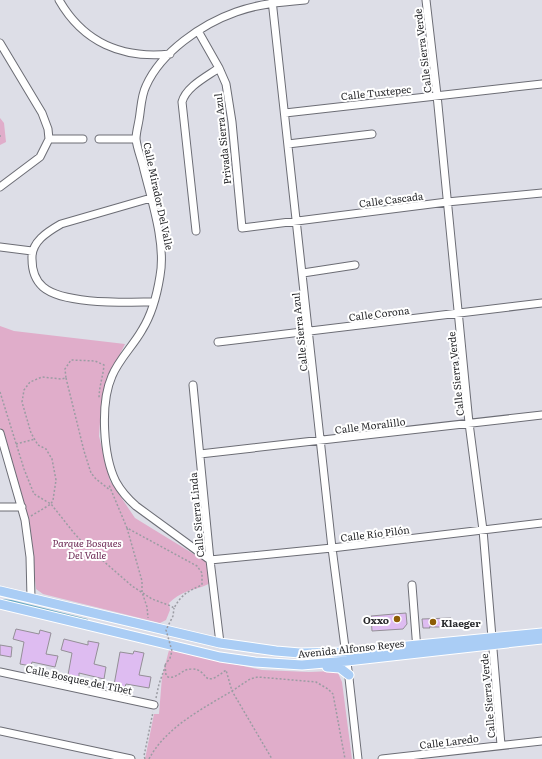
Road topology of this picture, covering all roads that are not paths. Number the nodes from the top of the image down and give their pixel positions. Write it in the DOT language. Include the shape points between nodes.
graph roads {
  1 [pos="59,0"];
  2 [pos="305,0"];
  3 [pos="426,0"];
  4 [pos="272,2"];
  5 [pos="198,31"];
  6 [pos="0,43"];
  7 [pos="170,54"];
  8 [pos="219,68"];
  9 [pos="542,84"];
  10 [pos="437,96"];
  11 [pos="285,113"];
  12 [pos="372,134"];
  13 [pos="49,139"];
  14 [pos="83,139"];
  15 [pos="99,139"];
  16 [pos="136,139"];
  17 [pos="288,144"];
  18 [pos="0,187"];
  19 [pos="542,194"];
  20 [pos="151,198"];
  21 [pos="447,202"];
  22 [pos="297,220"];
  23 [pos="242,228"];
  24 [pos="196,231"];
  25 [pos="0,247"];
  26 [pos="32,251"];
  27 [pos="355,265"];
  28 [pos="303,273"];
  29 [pos="154,302"];
  30 [pos="542,303"];
  31 [pos="459,313"];
  32 [pos="309,332"];
  33 [pos="218,342"];
  34 [pos="193,385"];
  35 [pos="542,415"];
  36 [pos="470,423"];
  37 [pos="0,434"];
  38 [pos="320,440"];
  39 [pos="2,445"];
  40 [pos="200,454"];
  41 [pos="0,507"];
  42 [pos="22,507"];
  43 [pos="542,523"];
  44 [pos="483,530"];
  45 [pos="332,548"];
  46 [pos="210,560"];
  47 [pos="412,585"];
  48 [pos="0,591"];
  49 [pos="31,598"];
  50 [pos="0,604"];
  51 [pos="542,633"];
  52 [pos="542,639"];
  53 [pos="493,641"];
  54 [pos="220,643"];
  55 [pos="417,649"];
  56 [pos="346,652"];
  57 [pos="347,661"];
  58 [pos="302,665"];
  59 [pos="0,672"];
  60 [pos="349,675"];
  61 [pos="154,705"];
  62 [pos="0,731"];
  63 [pos="542,741"];
  64 [pos="501,745"];
  65 [pos="130,759"];
  66 [pos="358,759"];
  67 [pos="382,759"];
  1 -- 7 [label="street" via="81,30 106,46 145,55"];
  2 -- 4 [label="street, Calle Mirador Del Valle"];
  3 -- 10 [label="street, Calle Sierra Verde"];
  4 -- 5 [label="street, Calle Mirador Del Valle" via="236,12"];
  4 -- 11 [label="street, Calle Sierra Azul"];
  5 -- 7 [label="street, Calle Mirador Del Valle"];
  5 -- 8 [label="street, Privada Sierra Azul"];
  6 -- 13 [label="street" via="42,113"];
  7 -- 16 [label="street, Calle Mirador Del Valle" via="156,69 146,86"];
  8 -- 23 [label="street, Privada Sierra Azul" via="229,100"];
  8 -- 24 [label="street" via="190,89 182,102"];
  9 -- 10 [label="street, Calle Tuxtepec"];
  10 -- 11 [label="street, Calle Tuxtepec"];
  10 -- 21 [label="street, Calle Sierra Verde"];
  11 -- 17 [label="street, Calle Sierra Azul"];
  12 -- 17 [label="street"];
  13 -- 14 [label="street"];
  13 -- 18 [label="street" via="40,157"];
  15 -- 16 [label="street"];
  16 -- 20 [label="street, Calle Mirador Del Valle"];
  17 -- 22 [label="street, Calle Sierra Azul"];
  19 -- 21 [label="street, Calle Cascada"];
  20 -- 26 [label="street" via="61,224 49,230"];
  20 -- 29 [label="street, Calle Mirador Del Valle" via="162,259"];
  21 -- 22 [label="street, Calle Cascada"];
  21 -- 31 [label="street, Calle Sierra Verde"];
  22 -- 23 [label="street, Calle Cascada"];
  22 -- 28 [label="street, Calle Sierra Azul"];
  25 -- 26 [label="street"];
  26 -- 29 [label="street" via="32,265 37,280 54,293 95,301"];
  27 -- 28 [label="street"];
  28 -- 32 [label="street, Calle Sierra Azul"];
  29 -- 46 [label="street, Calle Mirador Del Valle" via="142,330 112,375 107,388 104,421 111,467 121,490 132,502"];
  30 -- 31 [label="street, Calle Corona"];
  31 -- 32 [label="street, Calle Corona"];
  31 -- 36 [label="street, Calle Sierra Verde"];
  32 -- 33 [label="street, Calle Corona"];
  32 -- 38 [label="street, Calle Sierra Azul"];
  34 -- 40 [label="street, Calle Sierra Linda"];
  35 -- 36 [label="street, Calle Moralillo"];
  36 -- 38 [label="street, Calle Moralillo"];
  36 -- 44 [label="street, Calle Sierra Verde"];
  37 -- 39 [label="street"];
  38 -- 40 [label="street, Calle Moralillo"];
  38 -- 45 [label="street, Calle Sierra Azul"];
  39 -- 42 [label="street"];
  40 -- 46 [label="street, Calle Sierra Linda"];
  41 -- 42 [label="street"];
  42 -- 49 [label="street" via="27,526"];
  43 -- 44 [label="street, Calle Río Pilón"];
  44 -- 45 [label="street, Calle Río Pilón"];
  44 -- 53 [label="street, Calle Sierra Verde"];
  45 -- 46 [label="street, Calle Río Pilón"];
  45 -- 56 [label="street, Calle Sierra Azul"];
  46 -- 54 [label="street, Calle Sierra Linda"];
  47 -- 55 [label="street"];
  48 -- 49 [label="main road, Avenida Alfonso Reyes"];
  49 -- 54 [label="main road, Avenida Alfonso Reyes"];
  50 -- 58 [label="main road, Avenida Alfonso Reyes" via="220,657"];
  51 -- 53 [label="main road, Avenida Alfonso Reyes"];
  52 -- 53 [label="main road, Avenida Alfonso Reyes"];
  53 -- 55 [label="main road, Avenida Alfonso Reyes"];
  53 -- 64 [label="street, Calle Sierra Verde"];
  54 -- 56 [label="main road, Avenida Alfonso Reyes" via="276,652"];
  55 -- 56 [label="main road, Avenida Alfonso Reyes"];
  55 -- 57 [label="main road, Avenida Alfonso Reyes"];
  56 -- 57 [label="street, Calle Sierra Azul"];
  57 -- 58 [label="main road, Avenida Alfonso Reyes"];
  57 -- 60 [label="street, Calle Sierra Azul"];
  58 -- 60 [label="main road" via="340,668"];
  59 -- 61 [label="street, Calle Bosques del Tíbet"];
  60 -- 66 [label="street, Calle Sierra Azul"];
  62 -- 65 [label="street"];
  63 -- 64 [label="street, Calle Laredo"];
  64 -- 67 [label="street, Calle Laredo"];
}
